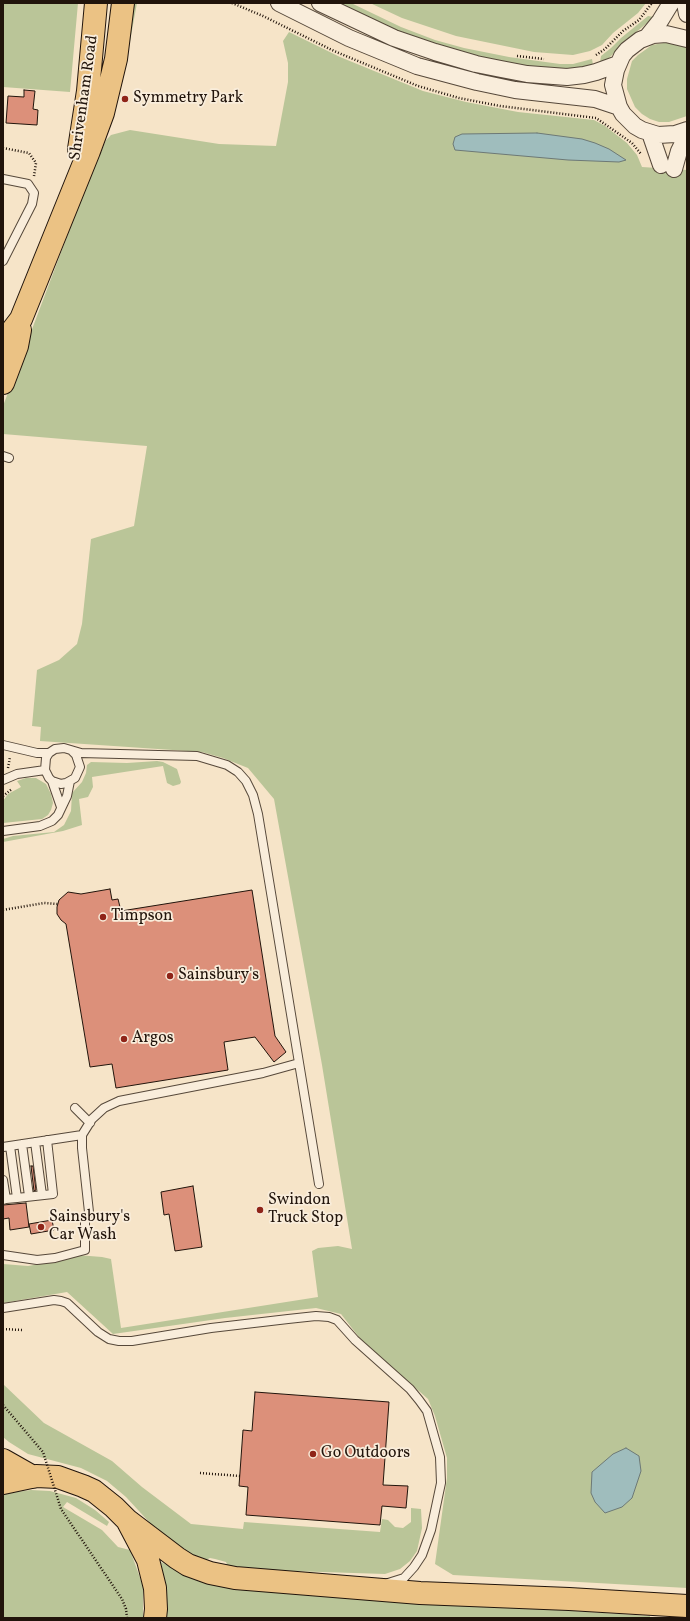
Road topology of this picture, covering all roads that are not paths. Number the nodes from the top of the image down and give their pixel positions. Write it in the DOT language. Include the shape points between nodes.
graph roads {
  1 [pos="96,3"];
  2 [pos="123,3"];
  3 [pos="279,3"];
  4 [pos="320,3"];
  5 [pos="671,3"];
  6 [pos="685,3"];
  7 [pos="687,14"];
  8 [pos="647,37"];
  9 [pos="687,39"];
  10 [pos="618,64"];
  11 [pos="619,107"];
  12 [pos="687,130"];
  13 [pos="650,134"];
  14 [pos="687,135"];
  15 [pos="3,179"];
  16 [pos="70,193"];
  17 [pos="3,261"];
  18 [pos="21,319"];
  19 [pos="3,346"];
  20 [pos="3,383"];
  21 [pos="3,745"];
  22 [pos="72,751"];
  23 [pos="49,753"];
  24 [pos="45,770"];
  25 [pos="7,778"];
  26 [pos="52,781"];
  27 [pos="70,782"];
  28 [pos="61,807"];
  29 [pos="3,831"];
  30 [pos="299,1063"];
  31 [pos="75,1108"];
  32 [pos="90,1123"];
  33 [pos="82,1135"];
  34 [pos="47,1140"];
  35 [pos="35,1142"];
  36 [pos="22,1144"];
  37 [pos="7,1147"];
  38 [pos="3,1180"];
  39 [pos="319,1184"];
  40 [pos="42,1195"];
  41 [pos="28,1196"];
  42 [pos="17,1198"];
  43 [pos="4,1200"];
  44 [pos="3,1255"];
  45 [pos="3,1308"];
  46 [pos="3,1460"];
  47 [pos="33,1477"];
  48 [pos="3,1483"];
  49 [pos="127,1520"];
  50 [pos="366,1589"];
  51 [pos="687,1606"];
  52 [pos="155,1618"];
  1 -- 16 [label="highway, Shrivenham Road" via="88,91"];
  2 -- 16 [label="highway, Shrivenham Road" via="109,92 89,150"];
  3 -- 11 [label="street" via="349,38 417,66 516,90 595,99"];
  4 -- 10 [label="street" via="394,38 476,64 527,74 567,77 584,76"];
  5 -- 8 [label="street"];
  6 -- 7 [label="street"];
  8 -- 9 [label="street" via="666,34"];
  8 -- 10 [label="street" via="630,47"];
  10 -- 11 [label="street" via="614,85"];
  11 -- 13 [label="street" via="635,126"];
  12 -- 13 [label="street" via="667,136"];
  13 -- 14 [label="street" via="667,167"];
  15 -- 17 [label="lane" via="24,182 34,193 32,204"];
  16 -- 18 [label="highway, Shrivenham Road"];
  18 -- 19 [label="highway, Shrivenham Road"];
  18 -- 20 [label="highway, Shrivenham Road" via="17,346"];
  21 -- 23 [label="lane" via="37,753"];
  22 -- 23 [label="lane" via="59,748"];
  22 -- 27 [label="lane" via="80,767"];
  22 -- 30 [label="lane" via="197,756 227,765 246,781 258,814"];
  23 -- 24 [label="lane"];
  24 -- 25 [label="lane"];
  24 -- 26 [label="lane"];
  26 -- 27 [label="lane" via="61,784"];
  26 -- 28 [label="lane"];
  27 -- 28 [label="lane"];
  28 -- 29 [label="lane" via="56,818 47,824"];
  30 -- 32 [label="lane" via="263,1073 119,1101 104,1108"];
  30 -- 39 [label="lane"];
  31 -- 32 [label="lane"];
  32 -- 33 [label="lane"];
  33 -- 34 [label="lane"];
  33 -- 44 [label="lane" via="89,1212 85,1220 85,1250 37,1260"];
  34 -- 35 [label="lane"];
  34 -- 40 [label="lane" via="53,1194"];
  35 -- 36 [label="lane"];
  35 -- 40 [label="lane"];
  36 -- 37 [label="lane"];
  36 -- 41 [label="lane"];
  37 -- 42 [label="lane"];
  38 -- 43 [label="lane"];
  40 -- 41 [label="lane"];
  41 -- 42 [label="lane"];
  42 -- 43 [label="lane"];
  45 -- 50 [label="lane" via="61,1301 67,1303 98,1332 109,1339 119,1341 306,1317 329,1317 336,1320 419,1400 427,1411 440,1457 441,1483 431,1530 422,1555 404,1578"];
  46 -- 47 [label="highway"];
  47 -- 48 [label="highway"];
  47 -- 49 [label="highway" via="58,1477 83,1486 106,1500"];
  49 -- 50 [label="highway" via="177,1558 210,1573 235,1578"];
  49 -- 52 [label="highway" via="151,1570 156,1598"];
  50 -- 51 [label="highway"];
}
